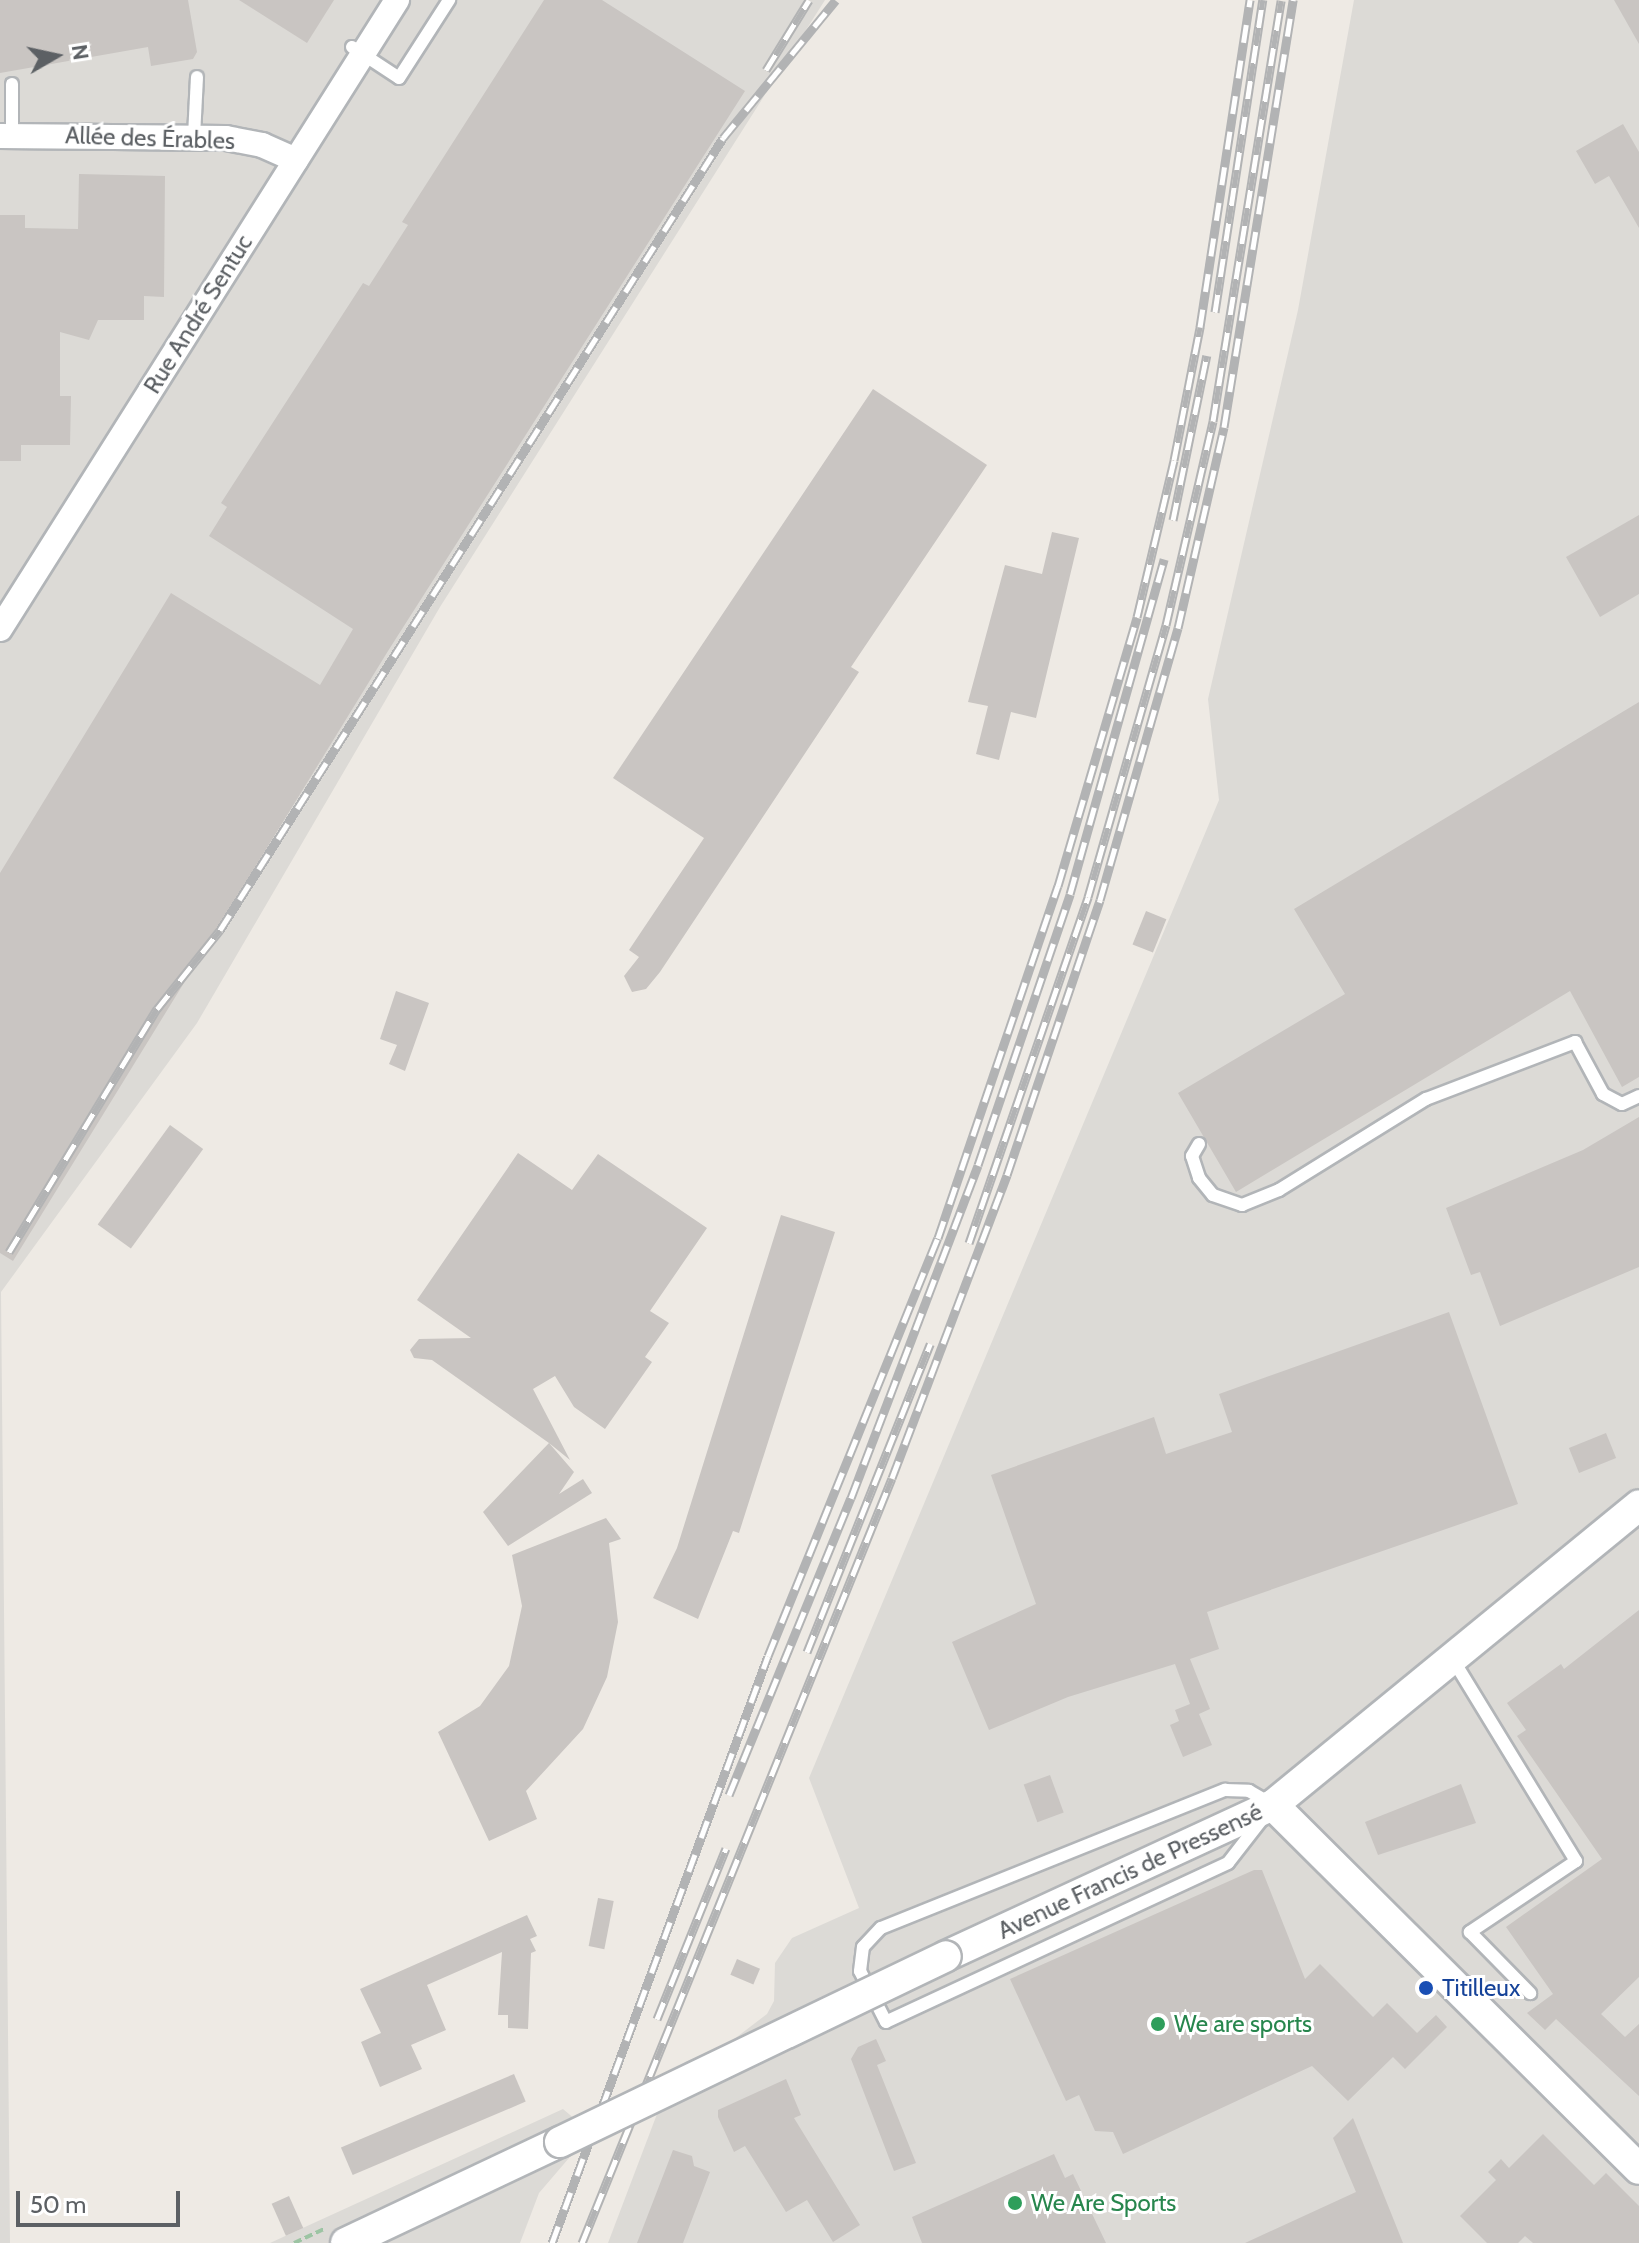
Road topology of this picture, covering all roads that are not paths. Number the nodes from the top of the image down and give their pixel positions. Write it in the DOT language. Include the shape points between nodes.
graph roads {
  1 [pos="397,0"];
  2 [pos="449,0"];
  3 [pos="357,51"];
  4 [pos="197,77"];
  5 [pos="12,84"];
  6 [pos="6,136"];
  7 [pos="194,136"];
  8 [pos="296,160"];
  9 [pos="0,629"];
  10 [pos="1639,1096"];
  11 [pos="1199,1144"];
  12 [pos="1639,1505"];
  13 [pos="1452,1658"];
  14 [pos="1273,1805"];
  15 [pos="1530,1993"];
  16 [pos="1639,2169"];
  17 [pos="346,2243"];
  1 -- 3 [label="street, Rue André Sentuc"];
  2 -- 3 [label="lane" via="399,78"];
  3 -- 8 [label="street, Rue André Sentuc"];
  4 -- 7 [label="lane"];
  5 -- 6 [label="lane"];
  6 -- 7 [label="street, Allée des Érables"];
  7 -- 8 [label="street, Allée des Érables" via="262,145"];
  8 -- 9 [label="street, Rue André Sentuc"];
  10 -- 11 [label="lane" via="1622,1104 1603,1094 1575,1042 1426,1099 1279,1190 1242,1205 1213,1195 1199,1178 1192,1156"];
  12 -- 13 [label="street, Avenue Francis de Pressensé"];
  13 -- 14 [label="street, Avenue Francis de Pressensé"];
  13 -- 15 [label="lane" via="1576,1861 1470,1932"];
  14 -- 14 [label="lane" via="1228,1863 886,2022 860,1971 863,1947 881,1928 1225,1790 1249,1791"];
  14 -- 16 [label="street"];
  14 -- 17 [label="street, Avenue Francis de Pressensé, bridge"];
}
